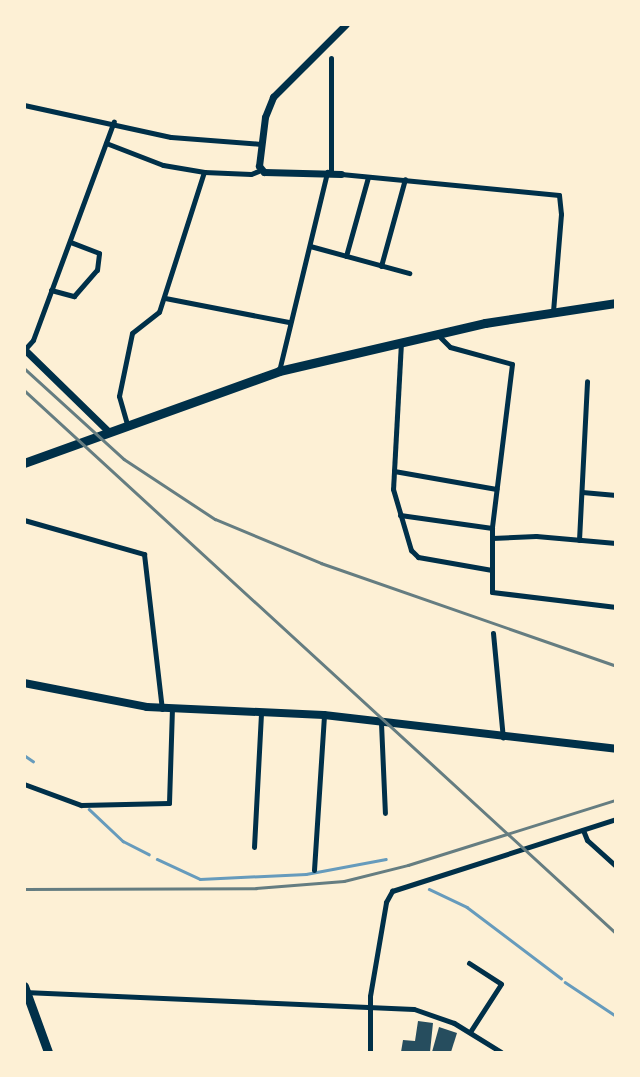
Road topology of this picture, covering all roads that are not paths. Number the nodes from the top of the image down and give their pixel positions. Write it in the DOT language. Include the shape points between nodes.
graph roads {
  1 [pos="346,24"];
  2 [pos="331,58"];
  3 [pos="24,105"];
  4 [pos="114,121"];
  5 [pos="106,143"];
  6 [pos="261,144"];
  7 [pos="261,170"];
  8 [pos="204,172"];
  9 [pos="329,172"];
  10 [pos="341,174"];
  11 [pos="368,177"];
  12 [pos="405,179"];
  13 [pos="70,242"];
  14 [pos="310,246"];
  15 [pos="346,256"];
  16 [pos="381,266"];
  17 [pos="409,273"];
  18 [pos="51,290"];
  19 [pos="165,298"];
  20 [pos="615,303"];
  21 [pos="553,312"];
  22 [pos="289,322"];
  23 [pos="437,334"];
  24 [pos="401,342"];
  25 [pos="25,349"];
  26 [pos="279,371"];
  27 [pos="587,381"];
  28 [pos="127,424"];
  29 [pos="108,431"];
  30 [pos="24,463"];
  31 [pos="394,471"];
  32 [pos="496,489"];
  33 [pos="582,492"];
  34 [pos="615,495"];
  35 [pos="400,514"];
  36 [pos="24,520"];
  37 [pos="492,528"];
  38 [pos="492,538"];
  39 [pos="579,540"];
  40 [pos="615,544"];
  41 [pos="492,570"];
  42 [pos="615,607"];
  43 [pos="493,634"];
  44 [pos="24,683"];
  45 [pos="162,709"];
  46 [pos="172,709"];
  47 [pos="261,712"];
  48 [pos="324,715"];
  49 [pos="381,723"];
  50 [pos="503,740"];
  51 [pos="615,750"];
  52 [pos="24,784"];
  53 [pos="385,813"];
  54 [pos="615,820"];
  55 [pos="583,830"];
  56 [pos="254,847"];
  57 [pos="615,866"];
  58 [pos="314,870"];
  59 [pos="469,963"];
  60 [pos="25,990"];
  61 [pos="371,1006"];
  62 [pos="470,1032"];
  63 [pos="48,1052"];
  64 [pos="370,1052"];
  65 [pos="501,1052"];
  1 -- 6 [label="street" via="273,97"];
  2 -- 9 [label="street"];
  3 -- 4 [label="street"];
  4 -- 5 [label="street"];
  4 -- 6 [label="street" via="183,139"];
  5 -- 8 [label="street" via="163,165"];
  5 -- 13 [label="street"];
  6 -- 7 [label="street"];
  7 -- 8 [label="street" via="251,174"];
  7 -- 9 [label="street"];
  8 -- 19 [label="street"];
  9 -- 10 [label="street"];
  9 -- 14 [label="street"];
  10 -- 11 [label="street"];
  11 -- 12 [label="street"];
  11 -- 15 [label="street"];
  12 -- 16 [label="street"];
  12 -- 21 [label="street" via="559,195"];
  13 -- 18 [label="street"];
  13 -- 18 [label="street" via="99,253 97,270 74,296"];
  14 -- 15 [label="street"];
  14 -- 22 [label="street"];
  15 -- 16 [label="street"];
  16 -- 17 [label="street"];
  18 -- 25 [label="street"];
  19 -- 22 [label="street"];
  19 -- 28 [label="street" via="158,315 132,333 119,396"];
  20 -- 21 [label="main road"];
  21 -- 23 [label="main road"];
  22 -- 26 [label="street"];
  23 -- 24 [label="main road"];
  23 -- 32 [label="street" via="450,347 512,364"];
  24 -- 26 [label="main road"];
  24 -- 31 [label="street"];
  25 -- 29 [label="street"];
  26 -- 28 [label="main road"];
  27 -- 33 [label="street"];
  28 -- 29 [label="main road"];
  29 -- 30 [label="main road"];
  31 -- 32 [label="street"];
  31 -- 35 [label="street"];
  32 -- 37 [label="street"];
  33 -- 34 [label="street"];
  33 -- 39 [label="street"];
  35 -- 37 [label="street"];
  35 -- 41 [label="street" via="414,555"];
  36 -- 45 [label="street" via="144,554"];
  37 -- 38 [label="street"];
  38 -- 39 [label="street"];
  38 -- 41 [label="street"];
  39 -- 40 [label="street"];
  41 -- 42 [label="street" via="492,592"];
  43 -- 50 [label="street"];
  44 -- 45 [label="main road"];
  45 -- 46 [label="main road"];
  46 -- 47 [label="main road"];
  46 -- 52 [label="street" via="169,803 81,805"];
  47 -- 48 [label="main road"];
  47 -- 56 [label="street"];
  48 -- 49 [label="main road"];
  48 -- 58 [label="street"];
  49 -- 50 [label="main road"];
  49 -- 53 [label="street"];
  50 -- 51 [label="main road"];
  54 -- 55 [label="street"];
  55 -- 57 [label="street" via="587,840"];
  55 -- 61 [label="street" via="395,888 386,902"];
  59 -- 62 [label="street" via="500,984"];
  60 -- 61 [label="street"];
  60 -- 63 [label="main road"];
  61 -- 62 [label="street" via="431,1013"];
  61 -- 64 [label="street"];
  62 -- 65 [label="street"];
}
